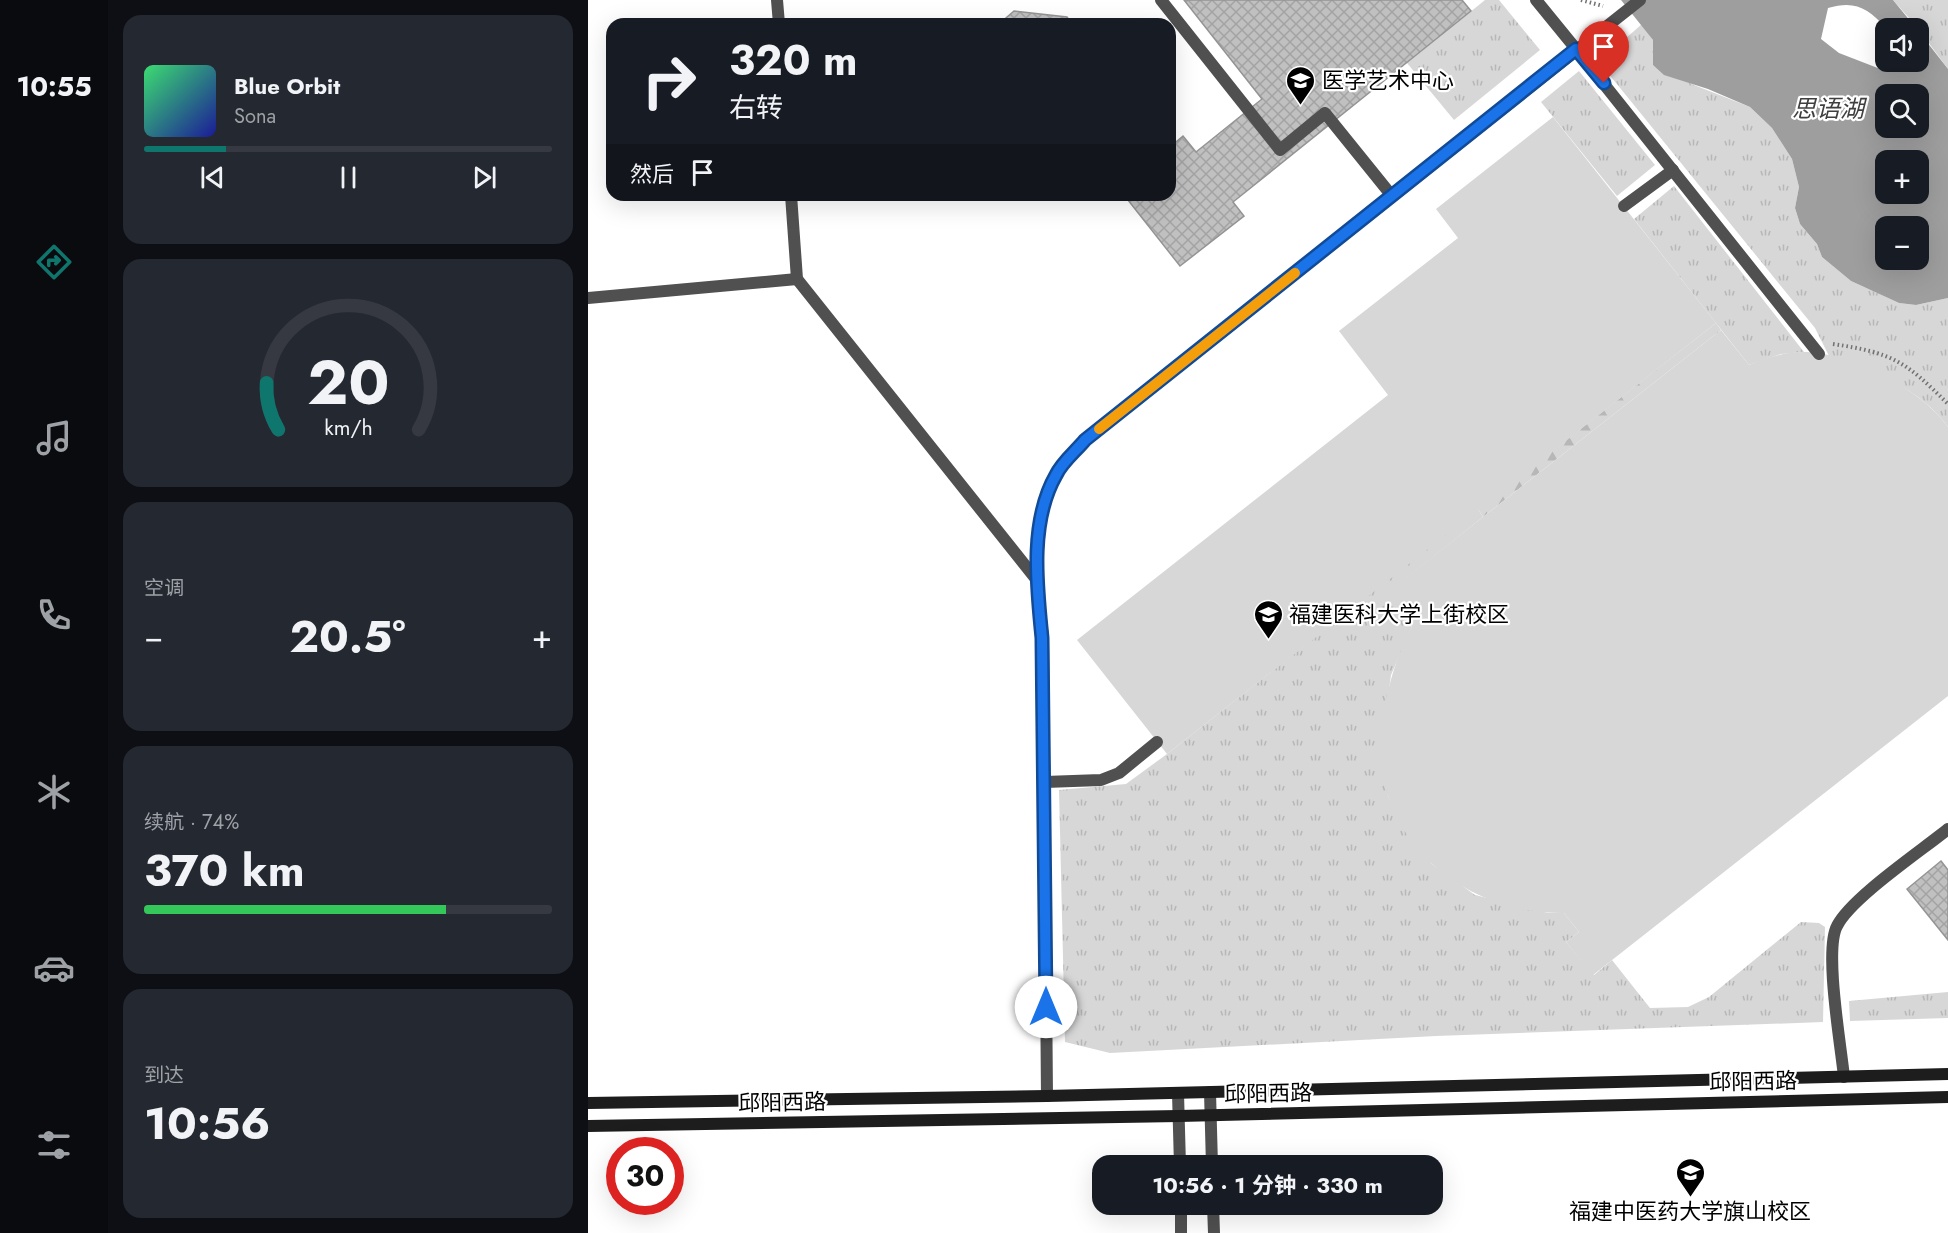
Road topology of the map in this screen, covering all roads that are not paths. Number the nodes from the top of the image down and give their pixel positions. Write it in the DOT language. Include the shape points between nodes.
graph roads {
  1 [pos="777,0"];
  2 [pos="1161,0"];
  3 [pos="1536,0"];
  4 [pos="1640,0"];
  5 [pos="778,18"];
  6 [pos="1175,18"];
  7 [pos="1176,19"];
  8 [pos="1576,49"];
  9 [pos="1673,170"];
  10 [pos="1392,196"];
  11 [pos="791,201"];
  12 [pos="1624,206"];
  13 [pos="797,279"];
  14 [pos="588,298"];
  15 [pos="1819,354"];
  16 [pos="1036,579"];
  17 [pos="1157,742"];
  18 [pos="1045,782"];
  19 [pos="1948,829"];
  20 [pos="1948,1074"];
  21 [pos="1844,1077"];
  22 [pos="1210,1092"];
  23 [pos="1178,1093"];
  24 [pos="1047,1096"];
  25 [pos="1948,1096"];
  26 [pos="588,1103"];
  27 [pos="1179,1116"];
  28 [pos="1211,1116"];
  29 [pos="588,1126"];
  30 [pos="1180,1155"];
  31 [pos="1212,1155"];
  32 [pos="1180,1215"];
  33 [pos="1213,1215"];
  34 [pos="1181,1233"];
  35 [pos="1214,1233"];
  1 -- 5 [label="street"];
  2 -- 6 [label="street"];
  3 -- 8 [label="street"];
  4 -- 8 [label="street"];
  7 -- 10 [label="street" via="1280,150 1325,113"];
  8 -- 9 [label="street"];
  8 -- 10 [label="street"];
  9 -- 12 [label="street"];
  9 -- 15 [label="street"];
  10 -- 16 [label="street" via="1085,440 1056,475 1040,521"];
  11 -- 13 [label="street"];
  13 -- 14 [label="street"];
  13 -- 16 [label="street"];
  16 -- 18 [label="street" via="1042,638"];
  17 -- 18 [label="street" via="1119,773 1101,780"];
  18 -- 24 [label="street"];
  19 -- 21 [label="street" via="1855,903 1836,927 1832,958"];
  20 -- 21 [label="main road, 邱阳西路"];
  21 -- 22 [label="main road, 邱阳西路"];
  22 -- 23 [label="main road, 邱阳西路"];
  22 -- 28 [label="street"];
  23 -- 24 [label="main road, 邱阳西路"];
  23 -- 27 [label="street"];
  24 -- 26 [label="main road, 邱阳西路"];
  25 -- 28 [label="main road, 邱阳西路"];
  27 -- 28 [label="main road, 邱阳西路"];
  27 -- 29 [label="main road, 邱阳西路"];
  27 -- 30 [label="street"];
  28 -- 31 [label="street"];
  32 -- 34 [label="street"];
  33 -- 35 [label="street"];
}
